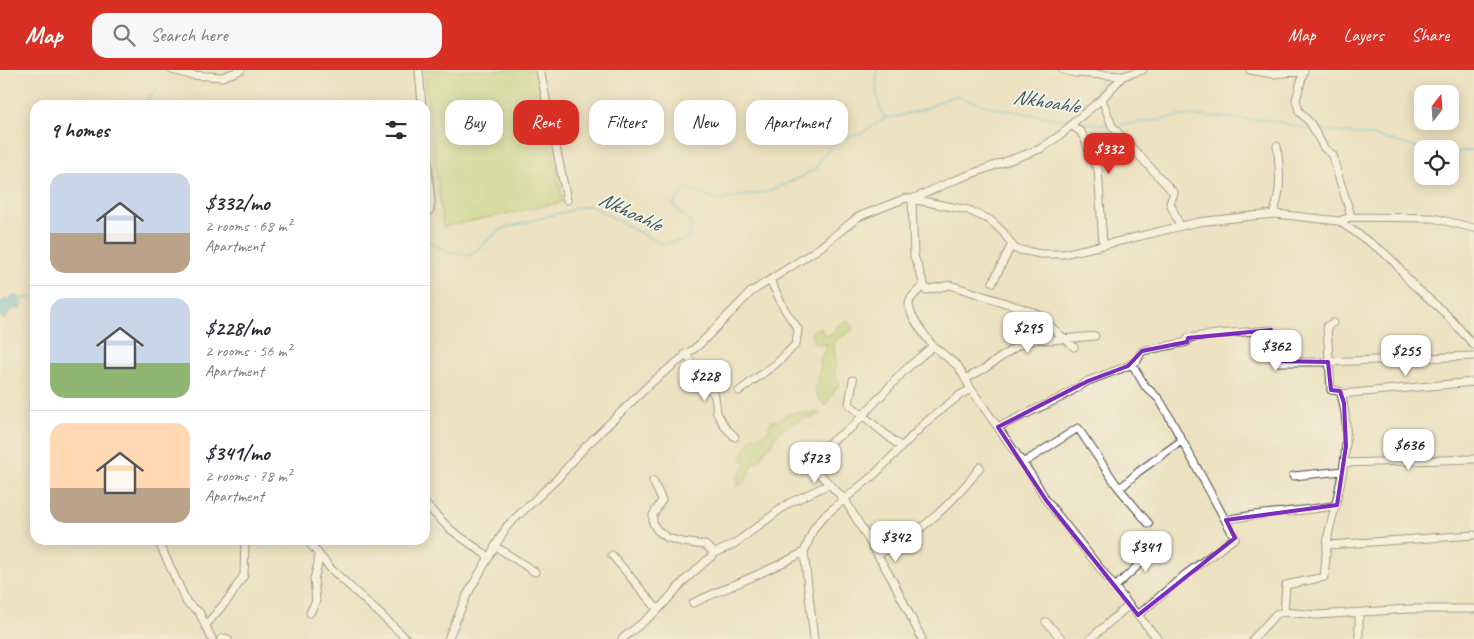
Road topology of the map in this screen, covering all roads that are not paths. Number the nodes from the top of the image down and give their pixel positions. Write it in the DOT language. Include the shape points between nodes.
graph roads {
  1 [pos="172,70"];
  2 [pos="241,70"];
  3 [pos="419,70"];
  4 [pos="540,70"];
  5 [pos="1063,70"];
  6 [pos="1142,70"];
  7 [pos="1250,70"];
  8 [pos="1304,70"];
  9 [pos="1093,72"];
  10 [pos="1123,76"];
  11 [pos="1102,99"];
  12 [pos="422,100"];
  13 [pos="1071,125"];
  14 [pos="1277,146"];
  15 [pos="430,190"];
  16 [pos="912,199"];
  17 [pos="567,200"];
  18 [pos="430,209"];
  19 [pos="1273,214"];
  20 [pos="1352,217"];
  21 [pos="1339,221"];
  22 [pos="1180,226"];
  23 [pos="1474,228"];
  24 [pos="1012,244"];
  25 [pos="1103,245"];
  26 [pos="770,280"];
  27 [pos="993,282"];
  28 [pos="924,286"];
  29 [pos="1333,323"];
  30 [pos="1095,336"];
  31 [pos="1065,338"];
  32 [pos="1474,345"];
  33 [pos="933,346"];
  34 [pos="1074,347"];
  35 [pos="685,354"];
  36 [pos="1474,356"];
  37 [pos="1328,362"];
  38 [pos="1132,364"];
  39 [pos="966,379"];
  40 [pos="853,380"];
  41 [pos="1474,382"];
  42 [pos="971,388"];
  43 [pos="739,391"];
  44 [pos="1341,394"];
  45 [pos="863,416"];
  46 [pos="998,427"];
  47 [pos="735,437"];
  48 [pos="1181,441"];
  49 [pos="826,445"];
  50 [pos="901,447"];
  51 [pos="800,454"];
  52 [pos="1474,459"];
  53 [pos="1023,463"];
  54 [pos="980,467"];
  55 [pos="1343,467"];
  56 [pos="1292,476"];
  57 [pos="653,482"];
  58 [pos="830,484"];
  59 [pos="1118,487"];
  60 [pos="845,500"];
  61 [pos="1337,506"];
  62 [pos="430,509"];
  63 [pos="1226,520"];
  64 [pos="1149,524"];
  65 [pos="1474,535"];
  66 [pos="1163,542"];
  67 [pos="160,545"];
  68 [pos="245,545"];
  69 [pos="311,545"];
  70 [pos="1328,545"];
  71 [pos="495,546"];
  72 [pos="804,552"];
  73 [pos="715,553"];
  74 [pos="318,554"];
  75 [pos="612,555"];
  76 [pos="878,555"];
  77 [pos="489,557"];
  78 [pos="535,572"];
  79 [pos="1115,587"];
  80 [pos="693,603"];
  81 [pos="1129,605"];
  82 [pos="1474,609"];
  83 [pos="658,610"];
  84 [pos="1284,612"];
  85 [pos="310,613"];
  86 [pos="1359,613"];
  87 [pos="1138,615"];
  88 [pos="1046,622"];
  89 [pos="205,626"];
  90 [pos="212,639"];
  91 [pos="221,639"];
  92 [pos="228,639"];
  93 [pos="407,639"];
  94 [pos="448,639"];
  95 [pos="622,639"];
  96 [pos="814,639"];
  97 [pos="922,639"];
  98 [pos="1062,639"];
  99 [pos="1090,639"];
  100 [pos="1158,639"];
  101 [pos="1253,639"];
  102 [pos="1359,639"];
  1 -- 2 [label="street" via="222,77"];
  3 -- 12 [label="street"];
  4 -- 17 [label="street"];
  5 -- 9 [label="street"];
  6 -- 10 [label="street"];
  7 -- 8 [label="street" via="1273,74"];
  8 -- 20 [label="street" via="1296,100 1299,111 1312,124 1324,148 1333,156"];
  9 -- 10 [label="street"];
  10 -- 11 [label="street"];
  11 -- 13 [label="street"];
  11 -- 22 [label="street" via="1112,126 1174,193 1170,203"];
  13 -- 16 [label="street" via="1040,149"];
  13 -- 25 [label="street" via="1081,132 1098,169"];
  14 -- 19 [label="street" via="1280,185"];
  15 -- 18 [label="street"];
  16 -- 24 [label="street" via="976,213 990,220"];
  16 -- 26 [label="street" via="906,198 858,217 818,249"];
  16 -- 28 [label="street" via="914,256"];
  19 -- 21 [label="street"];
  19 -- 22 [label="street"];
  20 -- 21 [label="street"];
  20 -- 23 [label="street" via="1433,218"];
  21 -- 32 [label="street" via="1382,251"];
  22 -- 25 [label="street"];
  24 -- 25 [label="street" via="1015,249 1042,254"];
  24 -- 27 [label="street"];
  26 -- 35 [label="street" via="751,292 700,344"];
  26 -- 43 [label="street" via="798,329 796,344 777,363"];
  28 -- 31 [label="street" via="926,290 950,285 1036,313"];
  28 -- 33 [label="street" via="911,298 909,305"];
  29 -- 37 [label="street" via="1327,326"];
  30 -- 31 [label="street"];
  31 -- 34 [label="street"];
  31 -- 39 [label="street" via="1039,339 1018,346"];
  33 -- 39 [label="street" via="958,366"];
  33 -- 45 [label="street" via="905,370"];
  35 -- 47 [label="street" via="715,396 717,413"];
  35 -- 71 [label="street" via="604,428 507,526"];
  36 -- 37 [label="street"];
  37 -- 38 [label="street" via="1277,362 1270,351 1271,330 1188,338 1187,342 1142,351"];
  37 -- 44 [label="street" via="1331,390"];
  38 -- 46 [label="street" via="1088,381"];
  38 -- 48 [label="street" via="1158,399"];
  39 -- 42 [label="street"];
  40 -- 45 [label="street" via="849,404"];
  41 -- 44 [label="street"];
  42 -- 46 [label="street"];
  42 -- 50 [label="street" via="926,422"];
  44 -- 55 [label="street" via="1346,446"];
  45 -- 49 [label="street"];
  45 -- 50 [label="street"];
  46 -- 53 [label="street"];
  48 -- 59 [label="street"];
  48 -- 63 [label="street"];
  50 -- 60 [label="street"];
  51 -- 58 [label="street"];
  52 -- 55 [label="street"];
  53 -- 59 [label="street" via="1078,428"];
  53 -- 79 [label="street" via="1046,500"];
  54 -- 76 [label="street" via="957,495 923,525"];
  55 -- 56 [label="street"];
  55 -- 61 [label="street"];
  57 -- 73 [label="street" via="662,500 653,515 657,530 668,538 705,545"];
  58 -- 60 [label="street"];
  58 -- 73 [label="street" via="789,503 734,544"];
  59 -- 64 [label="street"];
  60 -- 72 [label="street" via="814,528"];
  60 -- 76 [label="street"];
  61 -- 63 [label="street"];
  61 -- 70 [label="street"];
  62 -- 77 [label="street" via="451,530"];
  63 -- 87 [label="street" via="1235,538"];
  65 -- 70 [label="street"];
  66 -- 79 [label="street"];
  67 -- 89 [label="street" via="187,603 200,612"];
  68 -- 89 [label="street" via="244,575"];
  69 -- 74 [label="street"];
  70 -- 84 [label="street" via="1324,578 1286,585"];
  71 -- 77 [label="street"];
  71 -- 78 [label="street"];
  72 -- 80 [label="street"];
  72 -- 96 [label="street"];
  73 -- 83 [label="street"];
  74 -- 85 [label="street" via="314,579 316,601"];
  74 -- 93 [label="street"];
  75 -- 83 [label="street"];
  76 -- 97 [label="street"];
  77 -- 94 [label="street"];
  79 -- 81 [label="street"];
  81 -- 87 [label="street"];
  81 -- 99 [label="street"];
  82 -- 86 [label="street"];
  83 -- 95 [label="street"];
  84 -- 86 [label="street" via="1318,615"];
  84 -- 101 [label="street" via="1276,614"];
  86 -- 102 [label="street"];
  87 -- 100 [label="street"];
  88 -- 98 [label="street"];
  89 -- 90 [label="street"];
  91 -- 92 [label="street"];
}
